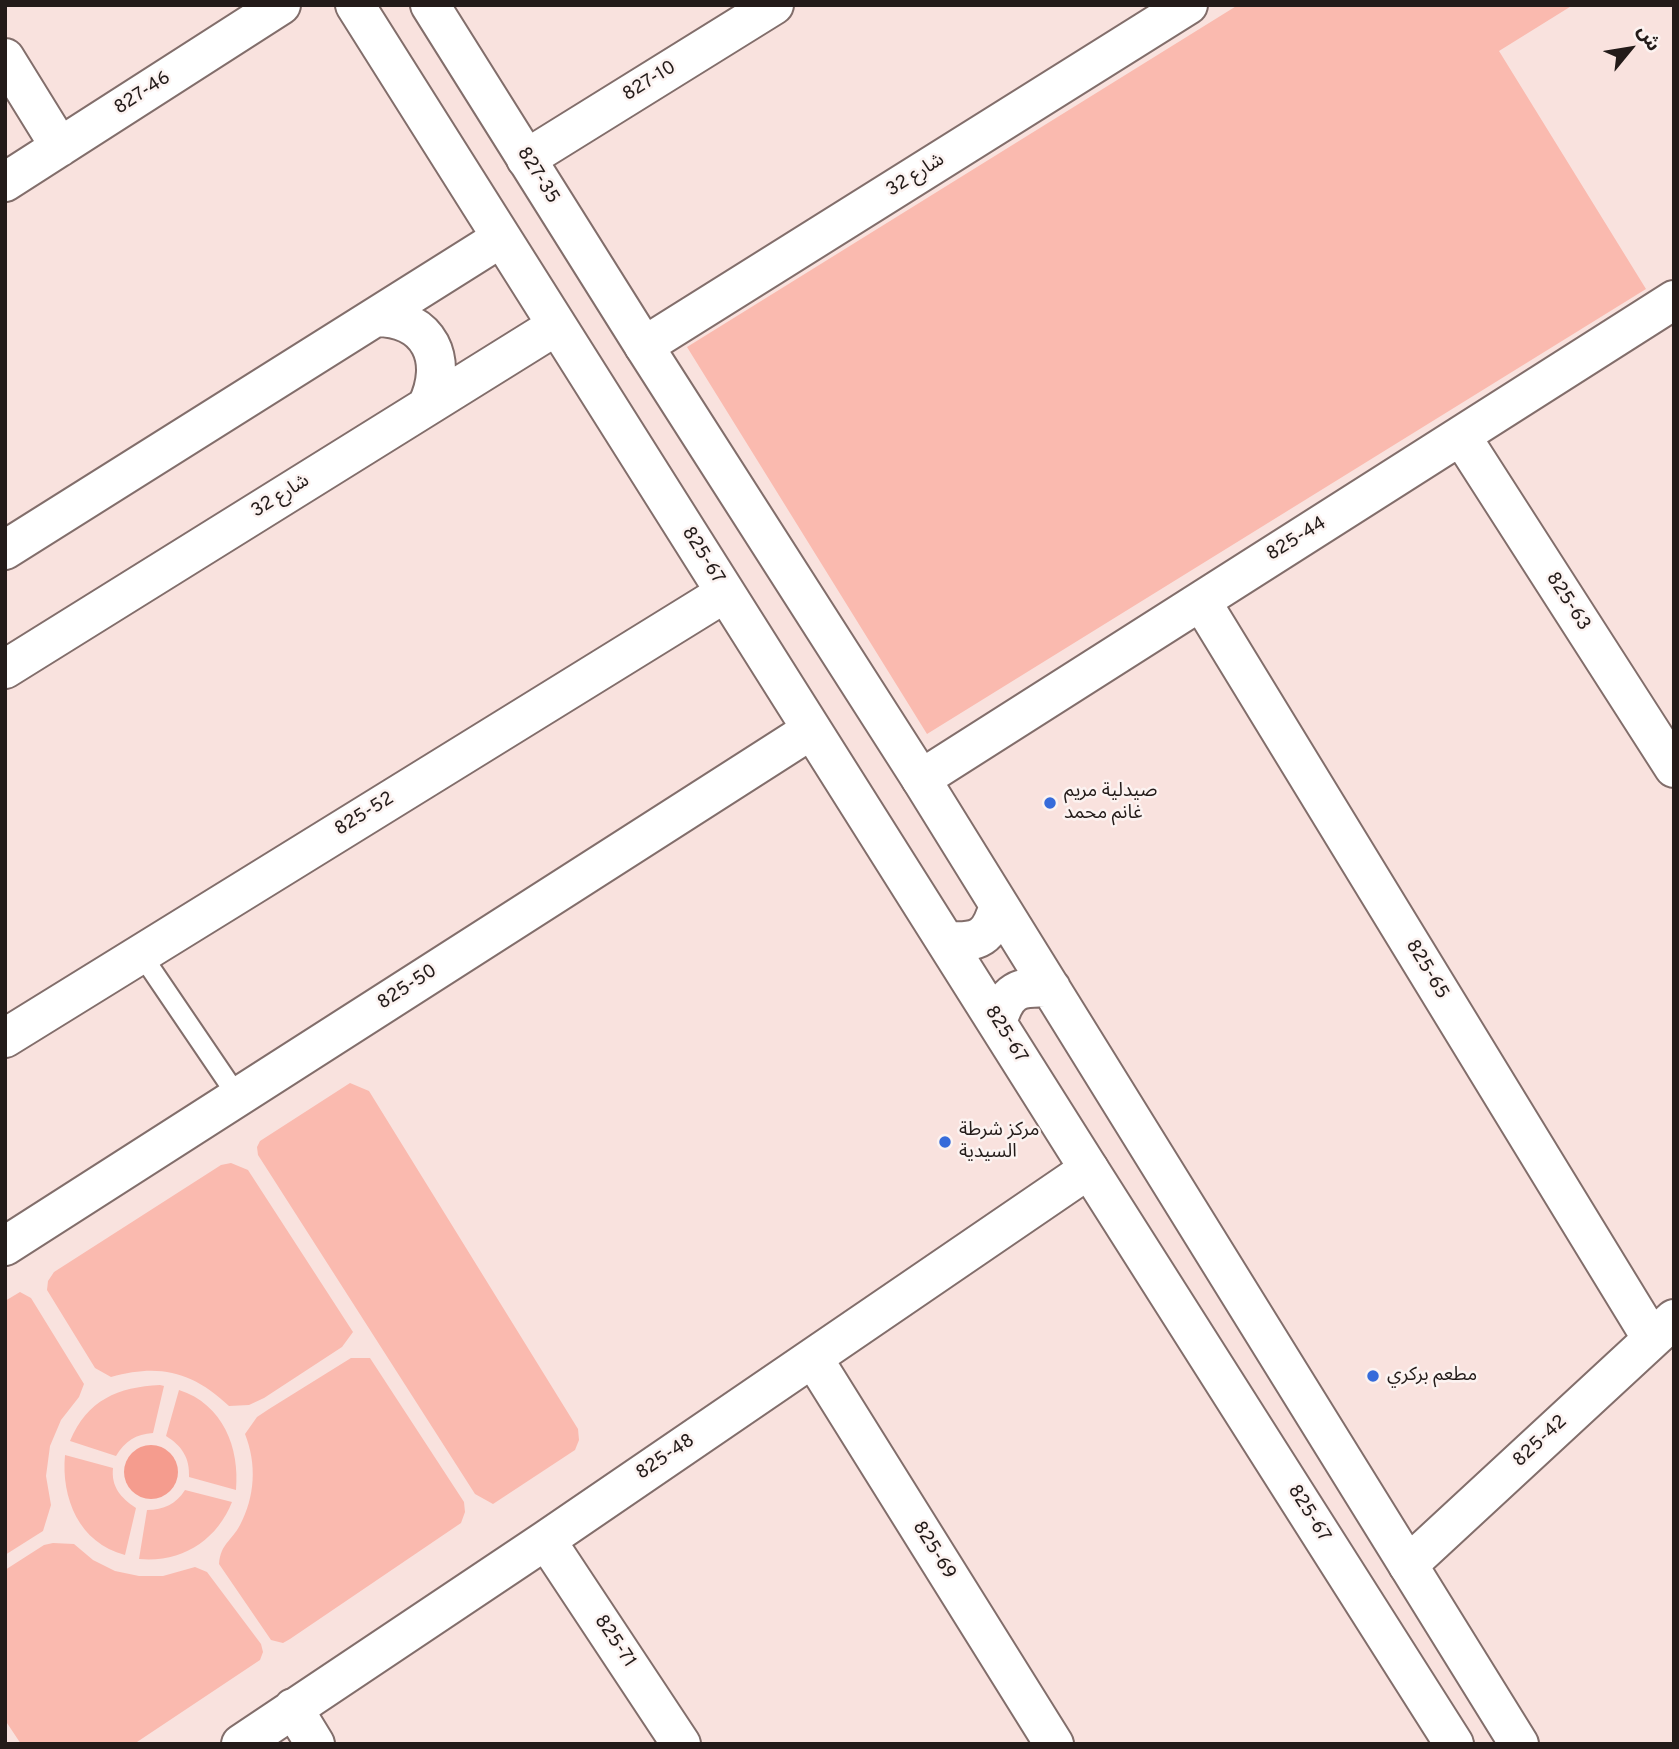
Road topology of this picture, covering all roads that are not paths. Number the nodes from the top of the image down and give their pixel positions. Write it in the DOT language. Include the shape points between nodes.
graph roads {
  1 [pos="281,5"];
  2 [pos="355,5"];
  3 [pos="430,5"];
  4 [pos="774,5"];
  5 [pos="1188,5"];
  6 [pos="5,58"];
  7 [pos="60,147"];
  8 [pos="526,159"];
  9 [pos="5,182"];
  10 [pos="501,238"];
  11 [pos="1674,300"];
  12 [pos="377,317"];
  13 [pos="556,326"];
  14 [pos="644,346"];
  15 [pos="428,406"];
  16 [pos="1461,436"];
  17 [pos="5,550"];
  18 [pos="725,593"];
  19 [pos="1201,601"];
  20 [pos="5,669"];
  21 [pos="811,730"];
  22 [pos="1674,768"];
  23 [pos="921,779"];
  24 [pos="999,905"];
  25 [pos="946,941"];
  26 [pos="141,954"];
  27 [pos="1051,988"];
  28 [pos="997,1023"];
  29 [pos="5,1038"];
  30 [pos="238,1097"];
  31 [pos="1089,1169"];
  32 [pos="5,1246"];
  33 [pos="1663,1329"];
  34 [pos="813,1357"];
  35 [pos="546,1539"];
  36 [pos="1408,1565"];
  37 [pos="293,1708"];
  38 [pos="241,1744"];
  39 [pos="315,1744"];
  40 [pos="681,1744"];
  41 [pos="1054,1744"];
  42 [pos="1454,1744"];
  43 [pos="1519,1744"];
  1 -- 7 [label="street, 827-46"];
  2 -- 10 [label="street"];
  3 -- 8 [label="street, 827-35"];
  4 -- 8 [label="street, 827-10"];
  5 -- 14 [label="street, شارع 32"];
  6 -- 7 [label="street"];
  7 -- 9 [label="street, 827-46"];
  8 -- 14 [label="street, 827-35"];
  10 -- 12 [label="street"];
  10 -- 13 [label="street"];
  11 -- 16 [label="street, 825-44"];
  12 -- 15 [label="street" via="408,322 430,343 438,377"];
  12 -- 17 [label="street"];
  13 -- 15 [label="street, شارع 32"];
  13 -- 18 [label="street, 825-67"];
  14 -- 23 [label="street"];
  15 -- 20 [label="street, شارع 32"];
  16 -- 19 [label="street, 825-44"];
  16 -- 22 [label="street, 825-63"];
  18 -- 21 [label="street, 825-67"];
  18 -- 26 [label="street, 825-52"];
  19 -- 23 [label="street, 825-44"];
  19 -- 33 [label="street, 825-65"];
  21 -- 25 [label="street, 825-67"];
  21 -- 30 [label="street, 825-50"];
  23 -- 24 [label="street"];
  24 -- 25 [label="street" via="984,935 973,941"];
  24 -- 27 [label="street"];
  25 -- 28 [label="street, 825-67"];
  26 -- 29 [label="street, 825-52"];
  26 -- 30 [label="lane"];
  27 -- 28 [label="street" via="1022,988 1010,994"];
  27 -- 36 [label="street"];
  28 -- 31 [label="street, 825-67"];
  30 -- 32 [label="street, 825-50"];
  31 -- 34 [label="street, 825-48"];
  31 -- 42 [label="street, 825-67"];
  33 -- 36 [label="street, 825-42"];
  34 -- 35 [label="street, 825-48"];
  34 -- 41 [label="street, 825-69"];
  35 -- 37 [label="street, 825-48"];
  35 -- 40 [label="street, 825-71"];
  36 -- 43 [label="street"];
  37 -- 38 [label="street, 825-48"];
  37 -- 39 [label="street"];
}
